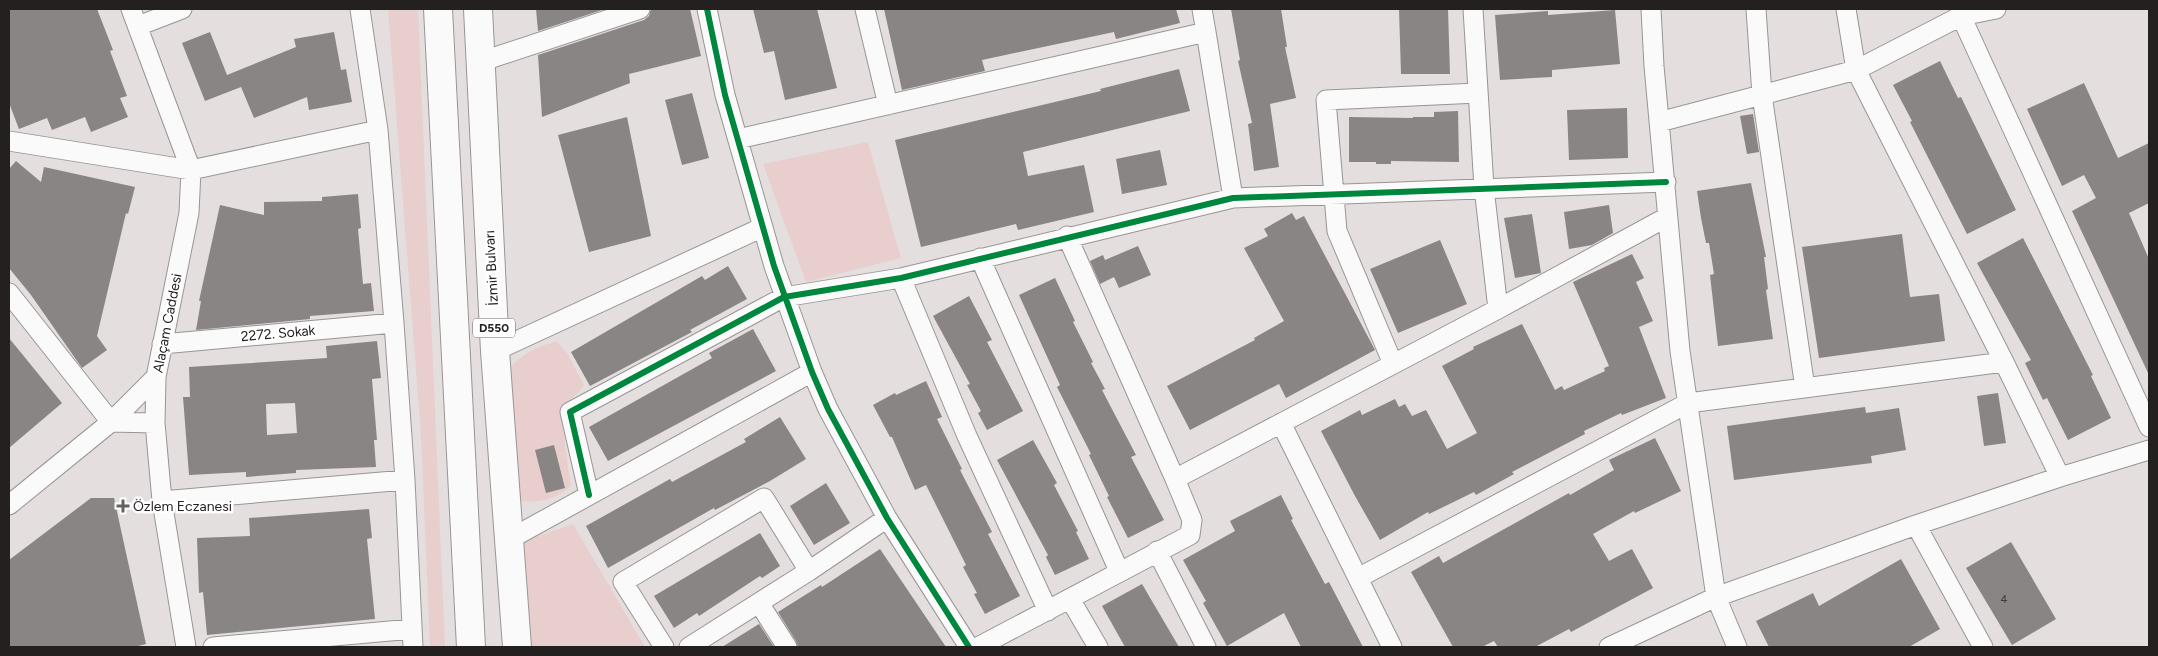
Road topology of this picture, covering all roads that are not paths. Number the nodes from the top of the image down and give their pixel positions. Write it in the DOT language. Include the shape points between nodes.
graph roads {
  1 [pos="182,9"];
  2 [pos="360,9"];
  3 [pos="438,9"];
  4 [pos="478,9"];
  5 [pos="640,9"];
  6 [pos="707,9"];
  7 [pos="865,9"];
  8 [pos="1202,9"];
  9 [pos="1473,9"];
  10 [pos="1651,9"];
  11 [pos="1756,9"];
  12 [pos="1846,9"];
  13 [pos="1996,9"];
  14 [pos="1962,11"];
  15 [pos="134,17"];
  16 [pos="1206,32"];
  17 [pos="480,62"];
  18 [pos="1856,70"];
  19 [pos="1478,93"];
  20 [pos="1762,95"];
  21 [pos="888,106"];
  22 [pos="1659,122"];
  23 [pos="378,130"];
  24 [pos="738,139"];
  25 [pos="9,141"];
  26 [pos="192,170"];
  27 [pos="1666,182"];
  28 [pos="1484,188"];
  29 [pos="1333,194"];
  30 [pos="1232,198"];
  31 [pos="1667,216"];
  32 [pos="763,227"];
  33 [pos="1067,236"];
  34 [pos="980,258"];
  35 [pos="900,278"];
  36 [pos="9,293"];
  37 [pos="784,297"];
  38 [pos="1498,309"];
  39 [pos="394,323"];
  40 [pos="162,344"];
  41 [pos="495,351"];
  42 [pos="2004,362"];
  43 [pos="1393,364"];
  44 [pos="812,372"];
  45 [pos="156,377"];
  46 [pos="1805,388"];
  47 [pos="1688,403"];
  48 [pos="111,422"];
  49 [pos="155,423"];
  50 [pos="1281,423"];
  51 [pos="2149,427"];
  52 [pos="2149,450"];
  53 [pos="2060,477"];
  54 [pos="1175,479"];
  55 [pos="405,480"];
  56 [pos="589,494"];
  57 [pos="162,501"];
  58 [pos="9,505"];
  59 [pos="887,518"];
  60 [pos="1916,525"];
  61 [pos="510,539"];
  62 [pos="1157,551"];
  63 [pos="809,571"];
  64 [pos="1119,571"];
  65 [pos="1358,578"];
  66 [pos="1716,597"];
  67 [pos="1070,598"];
  68 [pos="759,603"];
  69 [pos="1048,611"];
  70 [pos="412,638"];
  71 [pos="186,647"];
  72 [pos="213,647"];
  73 [pos="471,647"];
  74 [pos="517,647"];
  75 [pos="664,647"];
  76 [pos="689,647"];
  77 [pos="787,647"];
  78 [pos="969,647"];
  79 [pos="978,647"];
  80 [pos="1098,647"];
  81 [pos="1206,647"];
  82 [pos="1392,647"];
  83 [pos="1609,647"];
  84 [pos="1737,647"];
  85 [pos="1983,647"];
  1 -- 15 [label="street"];
  2 -- 23 [label="street"];
  3 -- 73 [label="highway, D550"];
  4 -- 17 [label="highway, İzmir Bulvarı / D550"];
  5 -- 17 [label="street"];
  6 -- 24 [label="street"];
  7 -- 21 [label="street"];
  8 -- 16 [label="street"];
  9 -- 19 [label="street"];
  10 -- 22 [label="street"];
  11 -- 20 [label="street"];
  12 -- 18 [label="street"];
  13 -- 14 [label="street"];
  14 -- 18 [label="street"];
  14 -- 51 [label="street"];
  15 -- 26 [label="street, Alaçam Caddesi"];
  16 -- 21 [label="street"];
  16 -- 30 [label="street"];
  17 -- 41 [label="highway, İzmir Bulvarı / D550"];
  18 -- 20 [label="street"];
  18 -- 42 [label="street"];
  19 -- 28 [label="street"];
  19 -- 29 [label="street" via="1326,100"];
  20 -- 22 [label="street"];
  20 -- 46 [label="street"];
  21 -- 24 [label="street"];
  22 -- 27 [label="street"];
  23 -- 26 [label="street"];
  23 -- 39 [label="street"];
  24 -- 32 [label="street"];
  25 -- 26 [label="street"];
  26 -- 40 [label="street, Alaçam Caddesi" via="189,213"];
  27 -- 28 [label="street"];
  27 -- 31 [label="street"];
  28 -- 29 [label="street"];
  28 -- 38 [label="street"];
  29 -- 30 [label="street"];
  29 -- 43 [label="street" via="1337,231"];
  30 -- 33 [label="street"];
  31 -- 38 [label="street"];
  31 -- 47 [label="street"];
  32 -- 37 [label="street"];
  32 -- 41 [label="street"];
  33 -- 34 [label="street"];
  33 -- 54 [label="street"];
  34 -- 35 [label="street"];
  34 -- 64 [label="street"];
  35 -- 37 [label="street"];
  35 -- 69 [label="street"];
  36 -- 48 [label="street"];
  37 -- 44 [label="street"];
  37 -- 56 [label="street" via="570,412"];
  38 -- 43 [label="street"];
  39 -- 40 [label="street, 2272. Sokak"];
  39 -- 55 [label="street"];
  40 -- 45 [label="street, Alaçam Caddesi"];
  41 -- 61 [label="highway, İzmir Bulvarı / D550"];
  42 -- 46 [label="street"];
  42 -- 53 [label="street"];
  43 -- 50 [label="street"];
  44 -- 56 [label="street"];
  44 -- 59 [label="street"];
  45 -- 48 [label="street"];
  45 -- 49 [label="street, Alaçam Caddesi"];
  46 -- 47 [label="street"];
  47 -- 65 [label="street"];
  47 -- 66 [label="street"];
  48 -- 49 [label="street"];
  48 -- 58 [label="street"];
  49 -- 57 [label="street, Alaçam Caddesi"];
  50 -- 54 [label="street"];
  50 -- 65 [label="street"];
  52 -- 53 [label="street"];
  53 -- 60 [label="street"];
  54 -- 62 [label="street" via="1192,520 1190,535"];
  55 -- 57 [label="street"];
  55 -- 70 [label="street"];
  56 -- 61 [label="street"];
  57 -- 71 [label="street, Alaçam Caddesi"];
  59 -- 63 [label="street"];
  59 -- 78 [label="street"];
  60 -- 66 [label="street"];
  60 -- 85 [label="street"];
  61 -- 74 [label="highway, İzmir Bulvarı / D550"];
  62 -- 64 [label="street"];
  62 -- 81 [label="street"];
  63 -- 68 [label="street"];
  63 -- 75 [label="street" via="764,498 623,582"];
  64 -- 67 [label="street"];
  65 -- 82 [label="street"];
  66 -- 83 [label="street"];
  66 -- 84 [label="street"];
  67 -- 69 [label="street"];
  67 -- 80 [label="street"];
  68 -- 76 [label="street"];
  68 -- 77 [label="street"];
  69 -- 79 [label="street"];
  70 -- 72 [label="street"];
}
